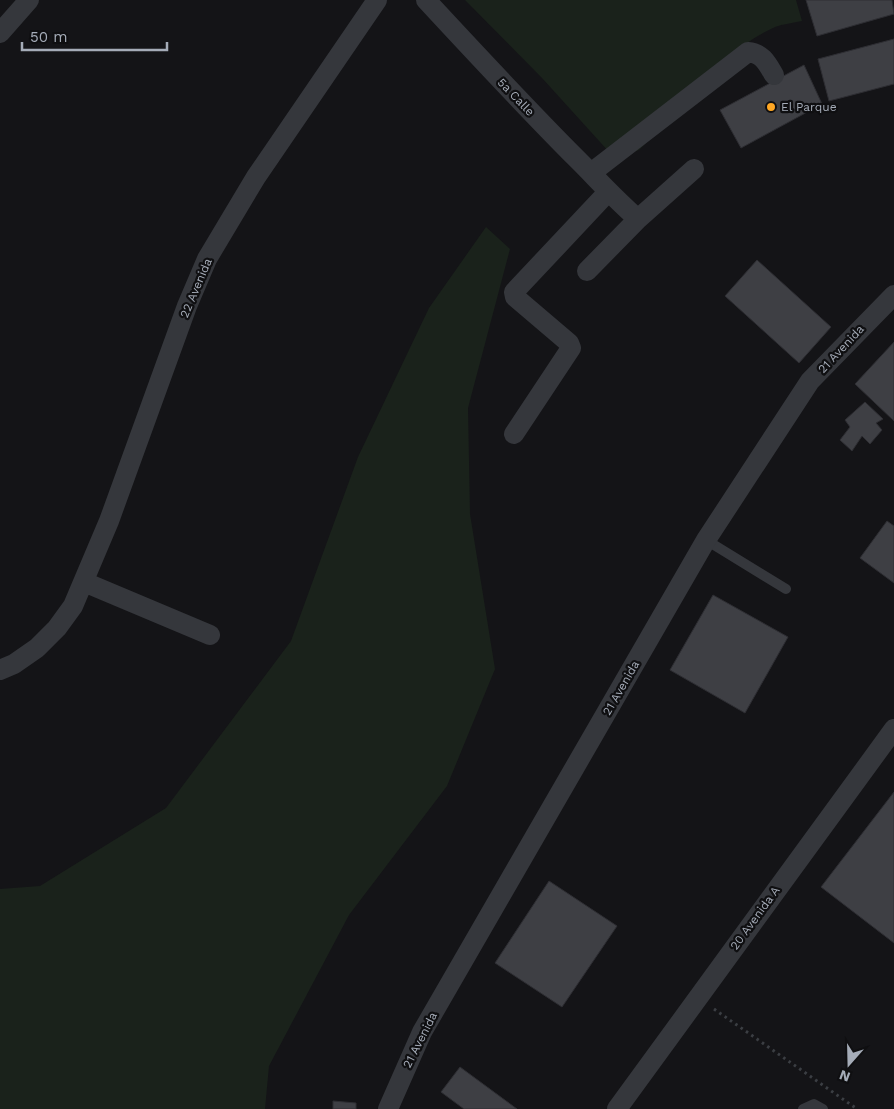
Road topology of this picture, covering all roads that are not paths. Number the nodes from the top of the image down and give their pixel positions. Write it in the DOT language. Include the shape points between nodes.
graph roads {
  1 [pos="29,0"];
  2 [pos="377,0"];
  3 [pos="426,0"];
  4 [pos="0,33"];
  5 [pos="774,75"];
  6 [pos="694,169"];
  7 [pos="591,173"];
  8 [pos="608,193"];
  9 [pos="638,219"];
  10 [pos="587,271"];
  11 [pos="894,295"];
  12 [pos="514,434"];
  13 [pos="706,540"];
  14 [pos="84,582"];
  15 [pos="786,589"];
  16 [pos="210,635"];
  17 [pos="0,670"];
  18 [pos="894,728"];
  19 [pos="388,1109"];
  20 [pos="617,1109"];
  21 [pos="803,1109"];
  22 [pos="823,1109"];
  1 -- 4 [label="street"];
  2 -- 14 [label="street, 22 Avenida" via="256,177 207,259"];
  3 -- 7 [label="street, 5a Calle"];
  5 -- 7 [label="street" via="763,58 748,52"];
  6 -- 9 [label="street"];
  7 -- 8 [label="street, 5a Calle"];
  8 -- 9 [label="street, 5a Calle"];
  8 -- 12 [label="street" via="514,292 515,297 571,348"];
  9 -- 10 [label="street"];
  11 -- 13 [label="street, 21 Avenida" via="810,381"];
  13 -- 15 [label="lane"];
  13 -- 19 [label="street, 21 Avenida" via="422,1032"];
  14 -- 16 [label="street"];
  14 -- 17 [label="street, 22 Avenida" via="73,606 57,628 37,648"];
  18 -- 20 [label="street, 20 Avenida A"];
  21 -- 22 [label="lane" via="814,1104"];
}
